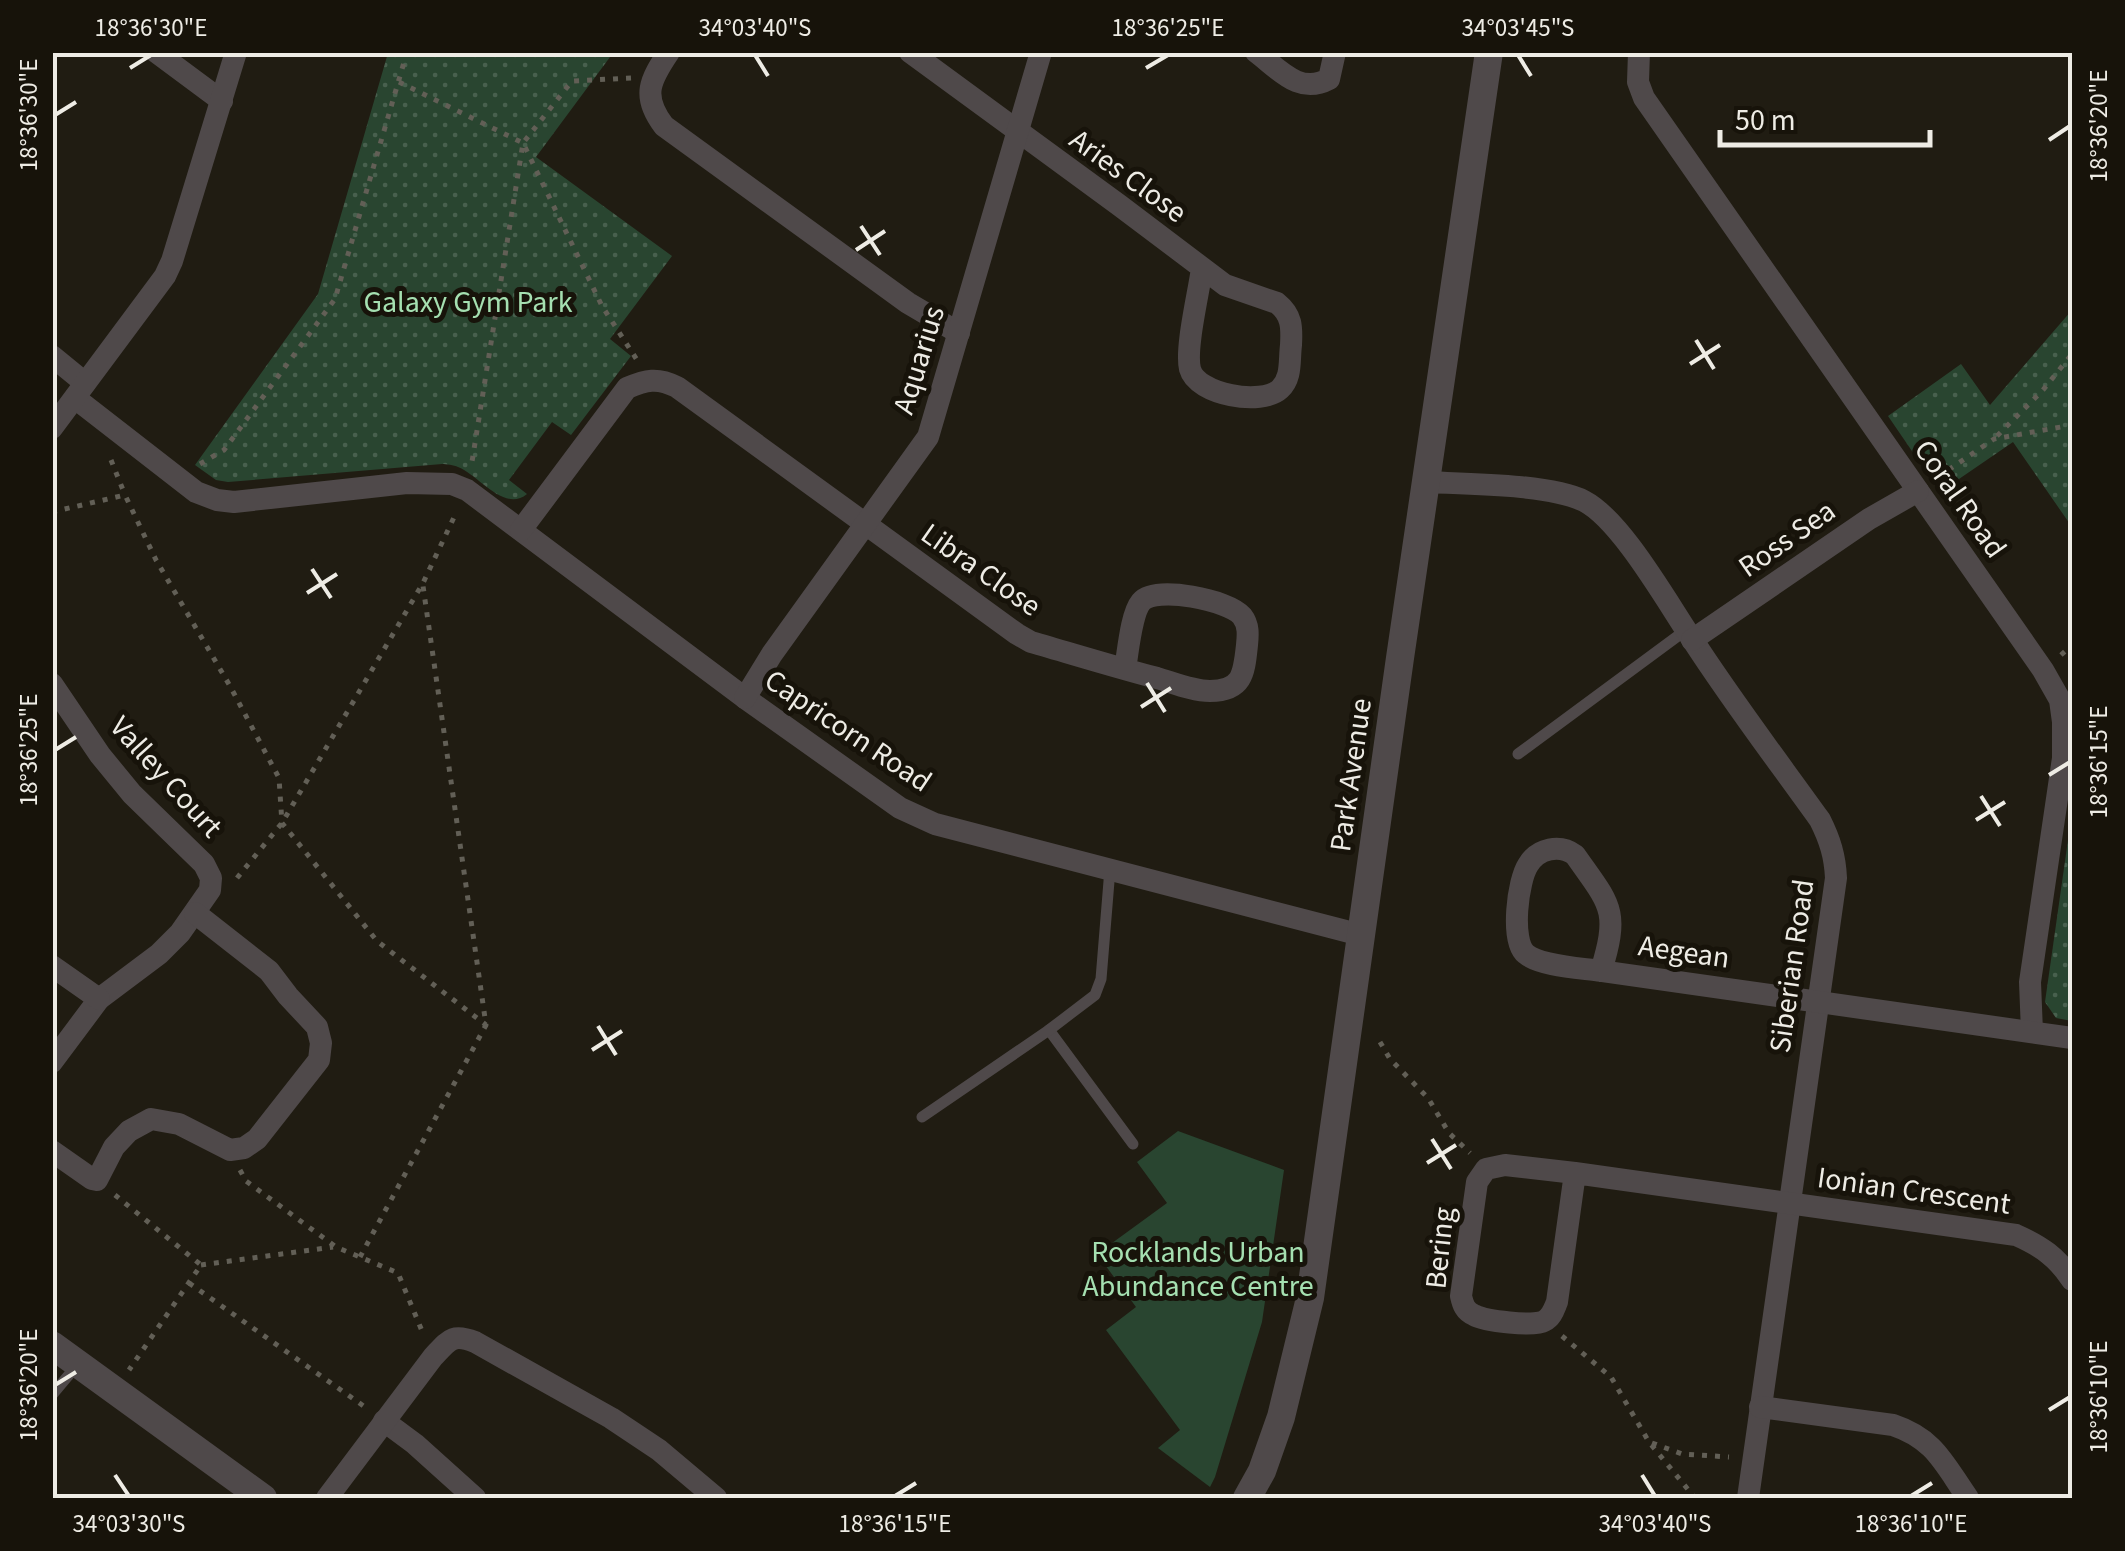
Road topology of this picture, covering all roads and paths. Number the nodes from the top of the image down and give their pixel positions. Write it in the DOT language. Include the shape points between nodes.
graph roads {
  1 [pos="156,52"];
  2 [pos="236,52"];
  3 [pos="407,52"];
  4 [pos="669,52"];
  5 [pos="910,52"];
  6 [pos="1041,52"];
  7 [pos="1256,52"];
  8 [pos="1335,52"];
  9 [pos="1489,52"];
  10 [pos="1639,52"];
  11 [pos="653,76"];
  12 [pos="399,82"];
  13 [pos="222,101"];
  14 [pos="1018,133"];
  15 [pos="522,143"];
  16 [pos="1202,268"];
  17 [pos="959,333"];
  18 [pos="2072,354"];
  19 [pos="52,356"];
  20 [pos="649,379"];
  21 [pos="80,390"];
  22 [pos="2072,425"];
  23 [pos="52,428"];
  24 [pos="1994,439"];
  25 [pos="176,478"];
  26 [pos="1426,482"];
  27 [pos="467,490"];
  28 [pos="1918,491"];
  29 [pos="52,512"];
  30 [pos="867,526"];
  31 [pos="521,530"];
  32 [pos="422,583"];
  33 [pos="1689,635"];
  34 [pos="1125,669"];
  35 [pos="52,684"];
  36 [pos="745,698"];
  37 [pos="1518,754"];
  38 [pos="282,823"];
  39 [pos="1110,870"];
  40 [pos="210,878"];
  41 [pos="195,914"];
  42 [pos="1361,935"];
  43 [pos="52,966"];
  44 [pos="1601,971"];
  45 [pos="99,999"];
  46 [pos="1818,1002"];
  47 [pos="486,1025"];
  48 [pos="1049,1030"];
  49 [pos="2032,1032"];
  50 [pos="2072,1038"];
  51 [pos="1380,1042"];
  52 [pos="52,1062"];
  53 [pos="922,1117"];
  54 [pos="1134,1144"];
  55 [pos="230,1150"];
  56 [pos="52,1151"];
  57 [pos="1486,1169"];
  58 [pos="1575,1173"];
  59 [pos="97,1180"];
  60 [pos="1789,1204"];
  61 [pos="336,1247"];
  62 [pos="360,1256"];
  63 [pos="201,1265"];
  64 [pos="2072,1280"];
  65 [pos="189,1283"];
  66 [pos="1545,1321"];
  67 [pos="52,1345"];
  68 [pos="433,1357"];
  69 [pos="78,1364"];
  70 [pos="125,1376"];
  71 [pos="52,1395"];
  72 [pos="1760,1407"];
  73 [pos="384,1420"];
  74 [pos="1649,1442"];
  75 [pos="1753,1459"];
  76 [pos="263,1498"];
  77 [pos="327,1498"];
  78 [pos="475,1498"];
  79 [pos="716,1498"];
  80 [pos="1248,1498"];
  81 [pos="1695,1498"];
  82 [pos="1748,1498"];
  83 [pos="1968,1498"];
  1 -- 13 [label="street"];
  2 -- 13 [label="street"];
  3 -- 12 [label="path"];
  4 -- 11 [label="street"];
  5 -- 14 [label="street, Aries Close"];
  6 -- 14 [label="street, Aquarius"];
  7 -- 8 [label="street" via="1301,84 1316,85 1329,78"];
  9 -- 26 [label="street, Park Avenue"];
  10 -- 28 [label="street, Coral Road" via="1644,98"];
  11 -- 15 [label="path" via="572,80"];
  11 -- 17 [label="street" via="650,98 664,126"];
  12 -- 15 [label="path"];
  12 -- 25 [label="path" via="335,300 224,450"];
  13 -- 21 [label="street" via="172,261"];
  14 -- 16 [label="street, Aries Close"];
  14 -- 17 [label="street, Aquarius"];
  15 -- 20 [label="path" via="602,306"];
  15 -- 27 [label="path"];
  16 -- 16 [label="street, Aries Close" via="1190,347 1194,376 1206,388 1268,397 1288,378 1289,316 1277,303 1230,287"];
  17 -- 30 [label="street, Aquarius" via="928,438"];
  18 -- 24 [label="path"];
  19 -- 21 [label="street, Capricorn Road"];
  20 -- 30 [label="street" via="677,387"];
  20 -- 31 [label="street" via="627,388"];
  21 -- 23 [label="street"];
  21 -- 25 [label="street, Capricorn Road"];
  22 -- 24 [label="path"];
  24 -- 28 [label="path"];
  25 -- 27 [label="street, Capricorn Road" via="196,492 234,502 408,482"];
  26 -- 33 [label="street, Siberian Road" via="1551,492 1586,502 1620,532"];
  26 -- 42 [label="street, Park Avenue"];
  27 -- 31 [label="street, Capricorn Road"];
  27 -- 32 [label="path"];
  28 -- 33 [label="street, Ross Sea"];
  28 -- 49 [label="street, Coral Road" via="2060,700 2063,758 2030,982"];
  29 -- 38 [label="path" via="124,495 279,778"];
  30 -- 34 [label="street, Libra Close" via="1023,638"];
  30 -- 36 [label="street, Aquarius"];
  31 -- 36 [label="street, Capricorn Road"];
  32 -- 38 [label="path"];
  32 -- 47 [label="path"];
  33 -- 37 [label="lane"];
  33 -- 46 [label="street, Siberian Road" via="1831,842 1836,878"];
  34 -- 34 [label="street, Libra Close" via="1144,598 1160,593 1222,603 1245,620 1244,674 1228,690 1206,692"];
  35 -- 40 [label="street, Valley Court" via="100,755"];
  36 -- 39 [label="street, Capricorn Road" via="900,808 935,824"];
  38 -- 40 [label="path" via="233,883"];
  38 -- 47 [label="path" via="377,941"];
  39 -- 42 [label="street, Capricorn Road"];
  39 -- 48 [label="lane" via="1100,986"];
  40 -- 41 [label="street, Valley Court"];
  41 -- 45 [label="street, Valley Court" via="159,954"];
  41 -- 55 [label="street" via="269,971 317,1027 322,1043 319,1060 257,1139"];
  42 -- 80 [label="street, Park Avenue" via="1310,1298 1281,1417"];
  43 -- 45 [label="street"];
  44 -- 44 [label="street, Aegean" via="1609,904 1567,850 1536,855 1525,867 1519,946 1536,960"];
  44 -- 46 [label="street, Aegean"];
  45 -- 52 [label="street, Valley Court"];
  46 -- 49 [label="street"];
  46 -- 60 [label="street, Siberian Road"];
  47 -- 62 [label="path"];
  48 -- 53 [label="lane"];
  48 -- 54 [label="lane"];
  49 -- 50 [label="street"];
  51 -- 57 [label="path" via="1449,1134"];
  55 -- 59 [label="street" via="179,1124 151,1120 114,1147"];
  55 -- 61 [label="path" via="246,1182"];
  56 -- 59 [label="street"];
  57 -- 58 [label="street"];
  57 -- 66 [label="street, Bering" via="1477,1182 1462,1304 1475,1316"];
  58 -- 60 [label="street"];
  58 -- 66 [label="street" via="1557,1302"];
  59 -- 63 [label="path"];
  60 -- 64 [label="street, Ionian Crescent" via="2016,1235 2060,1261"];
  60 -- 72 [label="street, Siberian Road"];
  61 -- 62 [label="path"];
  61 -- 63 [label="path"];
  62 -- 68 [label="path" via="398,1273"];
  63 -- 65 [label="path"];
  65 -- 70 [label="path"];
  65 -- 73 [label="path"];
  66 -- 74 [label="path" via="1611,1377"];
  67 -- 69 [label="street"];
  68 -- 73 [label="street"];
  68 -- 79 [label="street" via="457,1337 476,1342 612,1418"];
  69 -- 71 [label="lane"];
  69 -- 76 [label="street"];
  72 -- 75 [label="street, Siberian Road"];
  72 -- 83 [label="street" via="1914,1432"];
  73 -- 77 [label="street"];
  73 -- 78 [label="street"];
  74 -- 75 [label="path" via="1682,1454"];
  74 -- 81 [label="path"];
  75 -- 82 [label="street, Siberian Road"];
}
